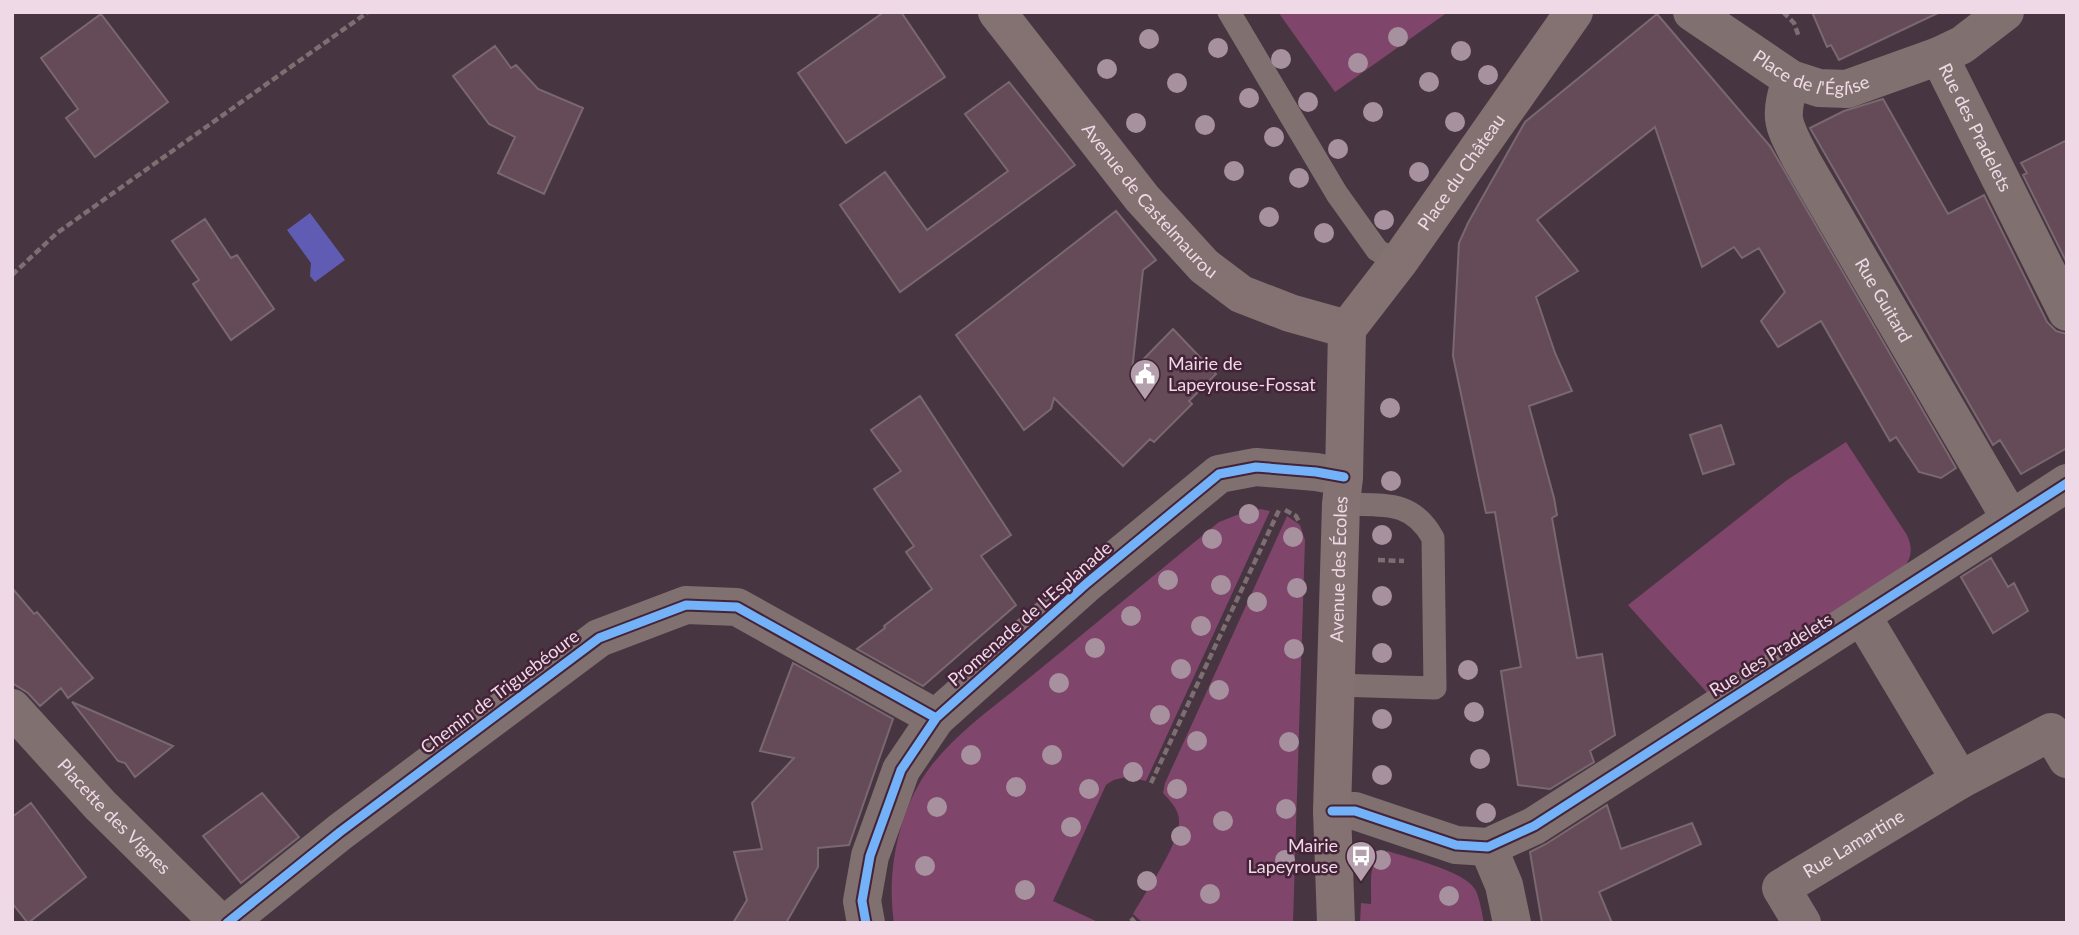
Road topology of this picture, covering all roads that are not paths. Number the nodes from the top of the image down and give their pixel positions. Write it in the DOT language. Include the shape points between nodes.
graph roads {
  1 [pos="998,12"];
  2 [pos="1229,12"];
  3 [pos="1574,12"];
  4 [pos="1692,12"];
  5 [pos="2005,12"];
  6 [pos="1939,56"];
  7 [pos="1791,79"];
  8 [pos="1398,263"];
  9 [pos="2067,312"];
  10 [pos="1347,329"];
  11 [pos="2067,483"];
  12 [pos="1343,490"];
  13 [pos="2010,518"];
  14 [pos="1862,616"];
  15 [pos="1335,685"];
  16 [pos="12,708"];
  17 [pos="936,718"];
  18 [pos="2067,759"];
  19 [pos="1960,780"];
  20 [pos="1332,811"];
  21 [pos="1488,847"];
  22 [pos="220,923"];
  23 [pos="227,923"];
  24 [pos="866,923"];
  25 [pos="1316,923"];
  26 [pos="1336,923"];
  27 [pos="1512,923"];
  28 [pos="1802,923"];
  1 -- 10 [label="street, Avenue de Castelmaurou" via="1142,198 1204,266 1241,295"];
  2 -- 8 [label="lane" via="1337,194 1377,250"];
  3 -- 8 [label="street, Place du Château"];
  4 -- 7 [label="street, Place de l'Église"];
  5 -- 6 [label="street, Place de l'Église" via="1962,45"];
  6 -- 7 [label="street, Place de l'Église" via="1847,89 1819,88"];
  6 -- 9 [label="street, Rue des Pradelets"];
  7 -- 13 [label="street, Rue Guitard" via="1782,122"];
  8 -- 10 [label="street, Place du Château"];
  10 -- 12 [label="street, Avenue des Écoles"];
  11 -- 13 [label="street, Rue des Pradelets"];
  12 -- 15 [label="street, Avenue des Écoles"];
  12 -- 15 [label="lane" via="1404,508 1424,521 1433,538 1435,688"];
  12 -- 17 [label="street, Promenade de L'Esplanade" via="1316,472 1256,467 1219,474 1087,583"];
  13 -- 14 [label="street, Rue des Pradelets"];
  14 -- 19 [label="street"];
  14 -- 21 [label="street, Rue des Pradelets" via="1534,826"];
  15 -- 20 [label="street, Avenue des Écoles"];
  16 -- 22 [label="street, Placette des Vignes" via="100,806"];
  17 -- 23 [label="street, Chemin de Triguebéoure" via="737,607 686,605 599,638 340,832"];
  17 -- 24 [label="street, Promenade de L'Esplanade" via="901,770 870,856 862,901"];
  18 -- 19 [label="street, Rue Lamartine" via="2051,732"];
  19 -- 28 [label="street, Rue Lamartine" via="1782,888"];
  20 -- 21 [label="street" via="1355,811 1456,845"];
  20 -- 25 [label="street"];
  20 -- 26 [label="street"];
  21 -- 27 [label="street" via="1504,885"];
}
